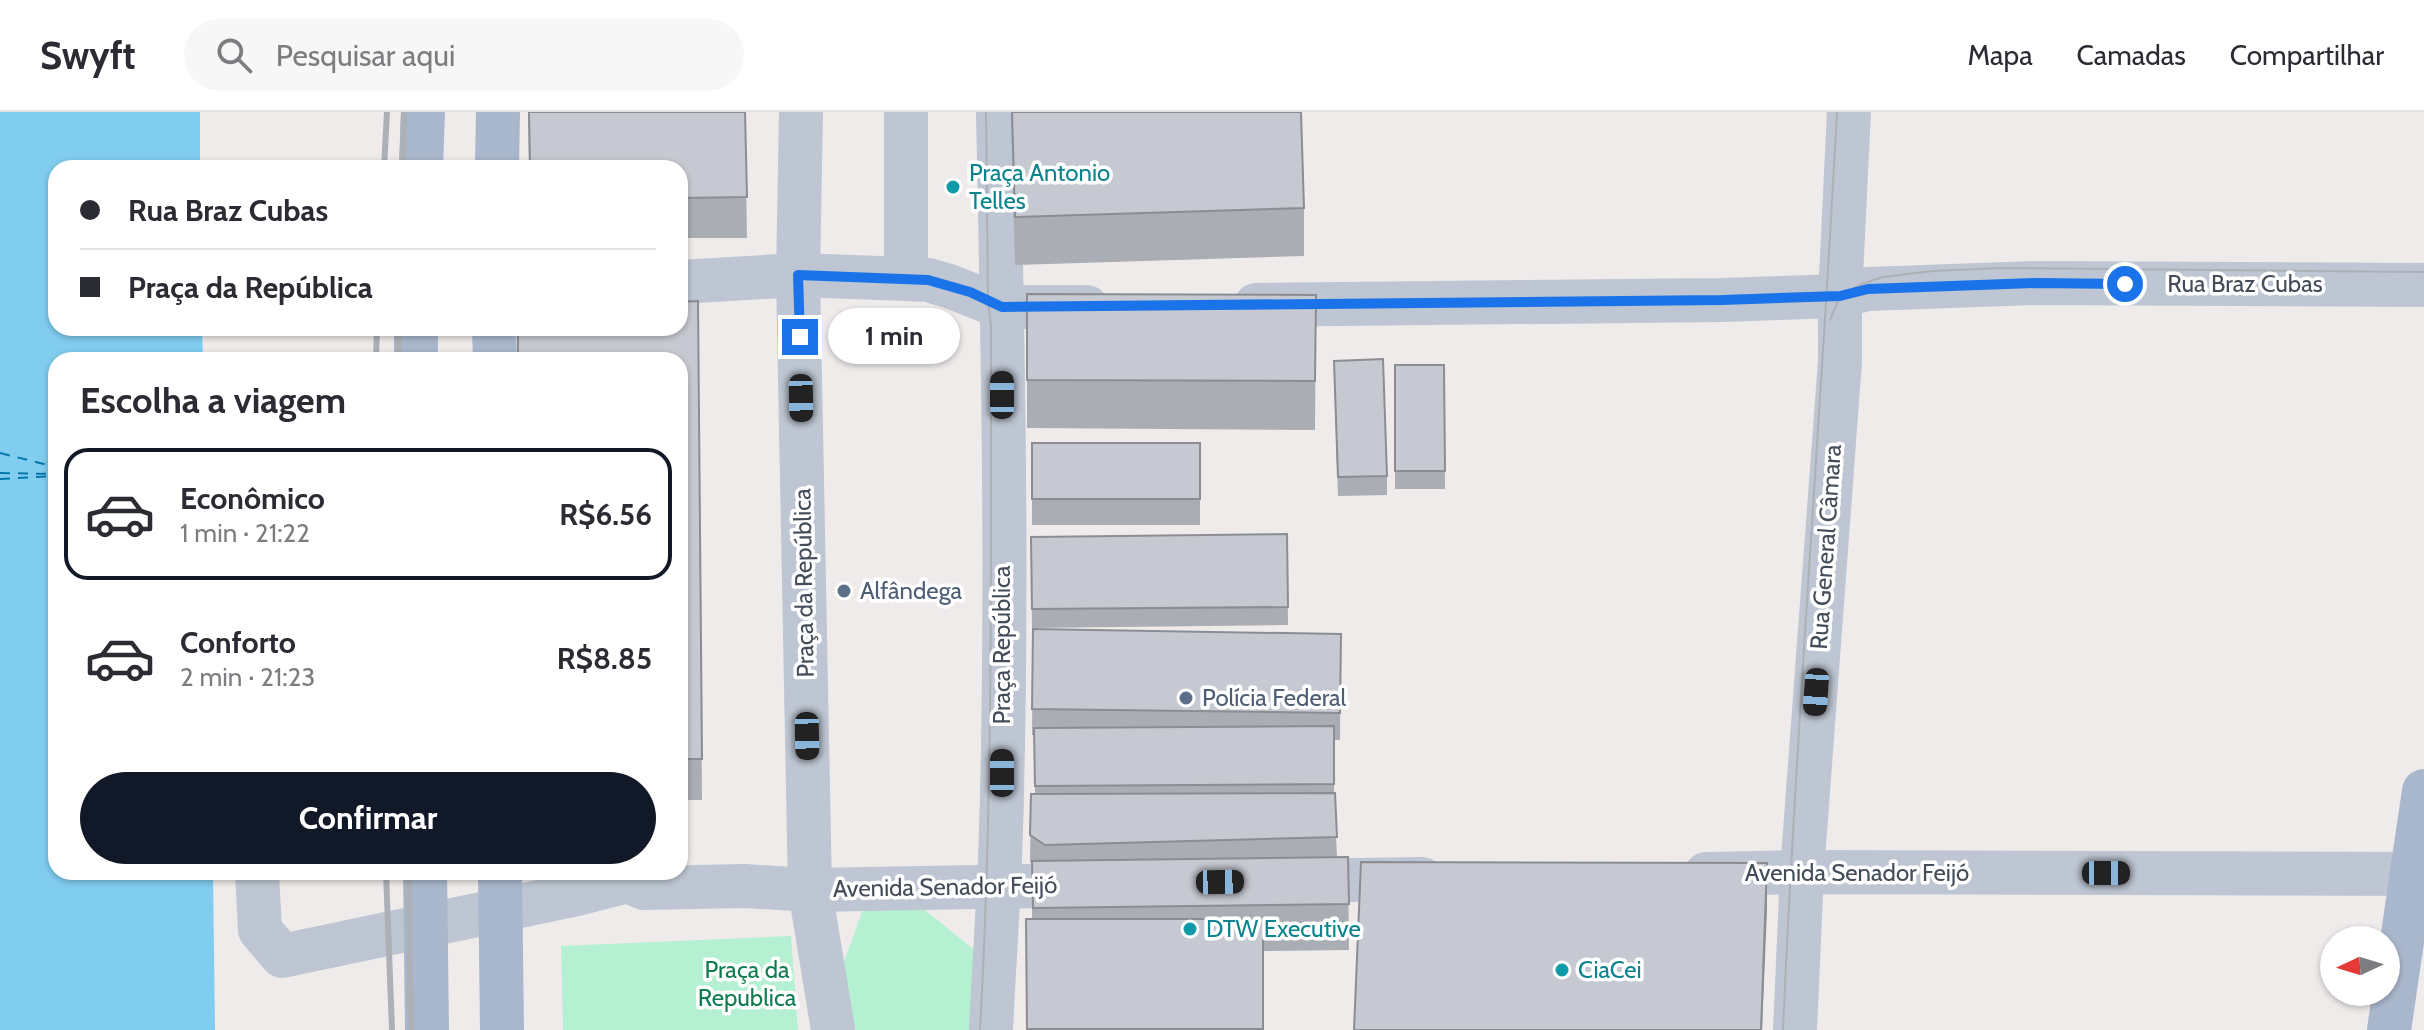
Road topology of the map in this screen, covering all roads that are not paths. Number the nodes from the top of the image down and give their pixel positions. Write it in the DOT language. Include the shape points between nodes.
graph roads {
  1 [pos="423,112"];
  2 [pos="498,112"];
  3 [pos="801,112"];
  4 [pos="906,112"];
  5 [pos="998,112"];
  6 [pos="1849,112"];
  7 [pos="421,160"];
  8 [pos="497,160"];
  9 [pos="798,275"];
  10 [pos="906,279"];
  11 [pos="688,282"];
  12 [pos="2424,285"];
  13 [pos="1840,296"];
  14 [pos="1221,305"];
  15 [pos="1127,306"];
  16 [pos="1002,307"];
  17 [pos="2424,791"];
  18 [pos="1802,872"];
  19 [pos="2417,874"];
  20 [pos="1663,875"];
  21 [pos="1458,878"];
  22 [pos="257,880"];
  23 [pos="425,880"];
  24 [pos="500,880"];
  25 [pos="1252,882"];
  26 [pos="1125,884"];
  27 [pos="998,886"];
  28 [pos="810,890"];
  29 [pos="427,1030"];
  30 [pos="502,1030"];
  31 [pos="833,1030"];
  32 [pos="991,1030"];
  33 [pos="1795,1030"];
  34 [pos="2389,1030"];
  1 -- 7 [label="main road"];
  2 -- 8 [label="main road"];
  3 -- 9 [label="street"];
  4 -- 10 [label="street"];
  5 -- 16 [label="street, Praça República"];
  6 -- 13 [label="street, Rua General Câmara"];
  9 -- 10 [label="street"];
  9 -- 11 [label="street"];
  9 -- 28 [label="street, Praça da República"];
  10 -- 16 [label="street" via="949,286"];
  12 -- 13 [label="street, Rua Braz Cubas" via="2036,283 1868,289"];
  13 -- 14 [label="street, Rua Braz Cubas"];
  13 -- 18 [label="street, Rua General Câmara" via="1840,361"];
  15 -- 16 [label="street"];
  16 -- 27 [label="street, Praça República"];
  17 -- 19 [label="main road"];
  18 -- 19 [label="street, Avenida Senador Feijó"];
  18 -- 20 [label="street, Avenida Senador Feijó"];
  18 -- 33 [label="street, Rua General Câmara"];
  19 -- 34 [label="main road"];
  21 -- 25 [label="street"];
  22 -- 28 [label="street, Avenida Senador Feijó" via="260,930 282,956 628,881 644,888"];
  23 -- 29 [label="main road"];
  24 -- 30 [label="main road"];
  26 -- 27 [label="street, Avenida Senador Feijó"];
  27 -- 28 [label="street, Avenida Senador Feijó"];
  27 -- 32 [label="street, Praça República"];
  28 -- 31 [label="street"];
}
